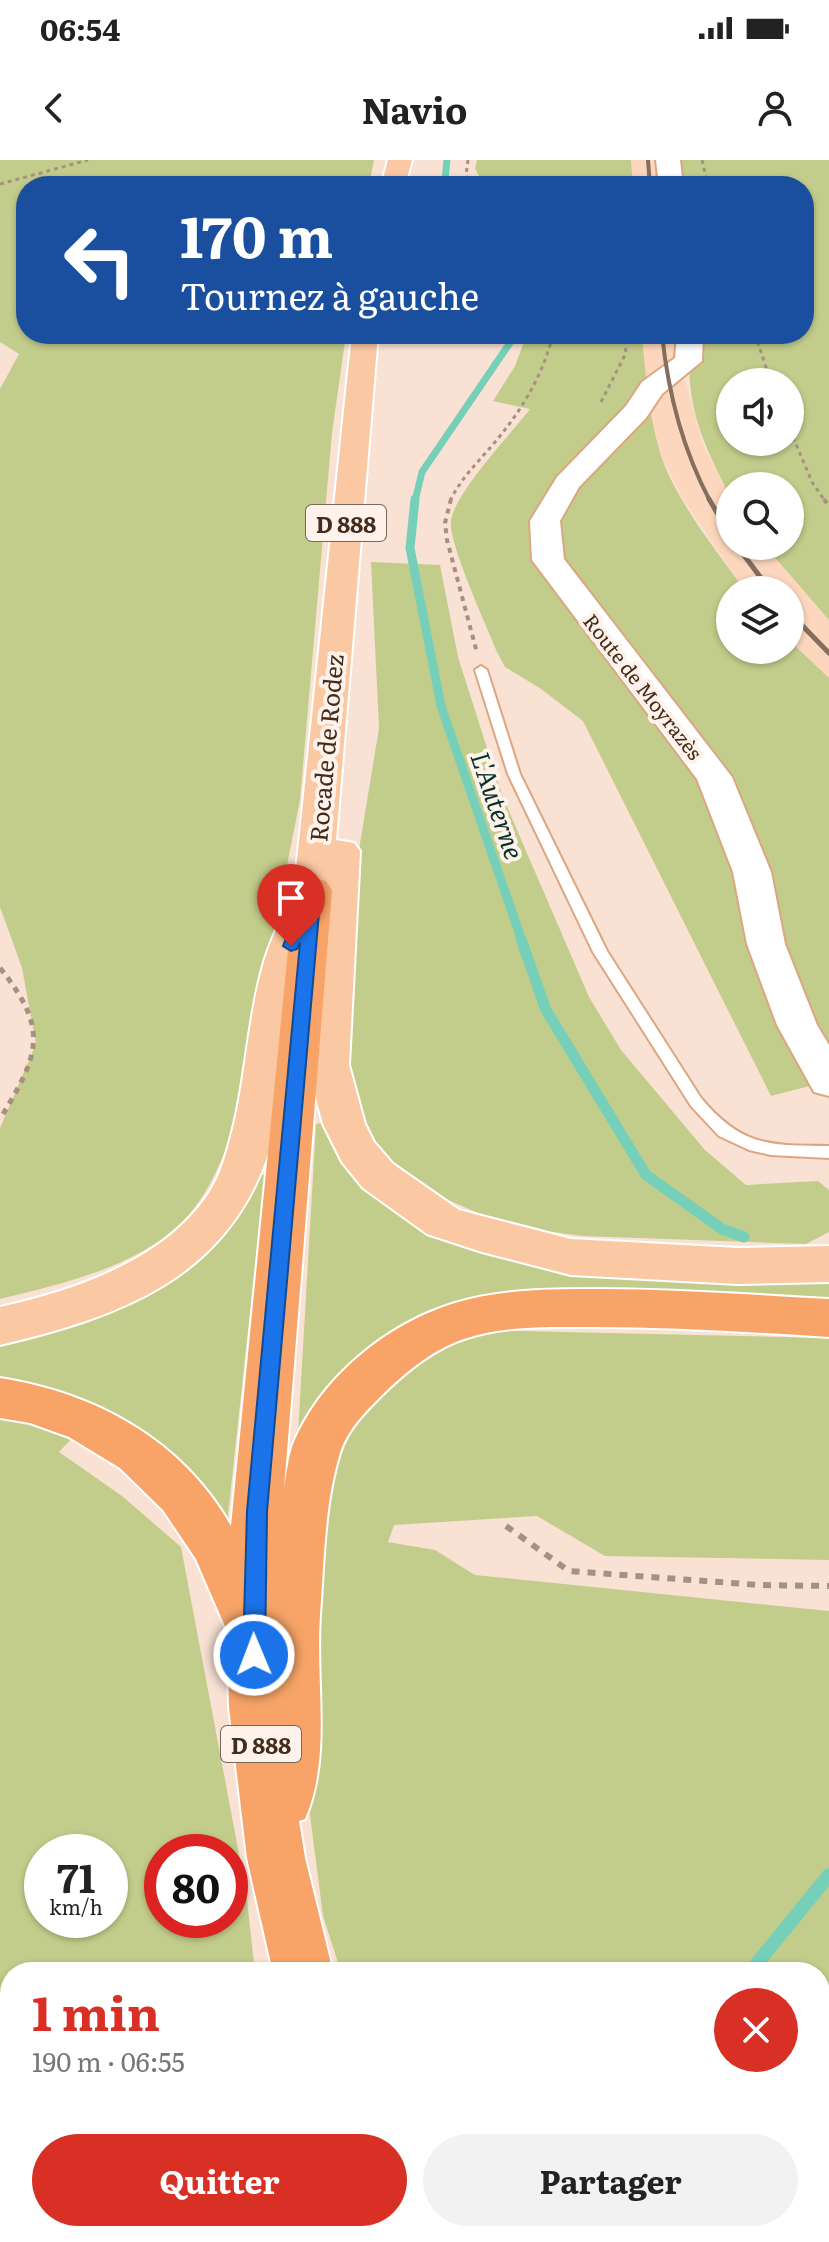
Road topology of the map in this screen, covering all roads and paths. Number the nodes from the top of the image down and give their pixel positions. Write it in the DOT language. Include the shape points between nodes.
graph roads {
  1 [pos="88,160"];
  2 [pos="29,176"];
  3 [pos="364,344"];
  4 [pos="551,344"];
  5 [pos="689,344"];
  6 [pos="758,344"];
  7 [pos="766,368"];
  8 [pos="801,456"];
  9 [pos="829,507"];
  10 [pos="481,670"];
  11 [pos="329,713"];
  12 [pos="313,890"];
  13 [pos="0,968"];
  14 [pos="829,1081"];
  15 [pos="0,1119"];
  16 [pos="829,1152"];
  17 [pos="829,1264"];
  18 [pos="829,1318"];
  19 [pos="0,1326"];
  20 [pos="0,1398"];
  21 [pos="506,1526"];
  22 [pos="829,1586"];
  23 [pos="253,1629"];
  24 [pos="276,1858"];
  25 [pos="301,1962"];
  1 -- 2 [label="path"];
  3 -- 11 [label="main road, Rocade de Rodez / D 888"];
  4 -- 10 [label="path" via="528,397 463,478 446,512 448,547"];
  5 -- 14 [label="street, Route de Moyrazès" via="688,361 652,388 636,412 567,483 545,521 548,560 714,777 752,872 766,944 797,1025"];
  6 -- 7 [label="path"];
  8 -- 9 [label="path"];
  10 -- 16 [label="lane" via="514,774 600,952 696,1102 712,1124 736,1141 762,1150"];
  11 -- 12 [label="main road, Rocade de Rodez / D 888"];
  11 -- 17 [label="main road" via="352,731 328,1065 344,1124 378,1176 443,1222 571,1257 738,1266"];
  12 -- 19 [label="main road" via="280,973 261,1099 241,1174 221,1206 197,1236 113,1293"];
  12 -- 23 [label="highway, Rocade de Rodez / D 888" via="257,1511"];
  13 -- 15 [label="path" via="19,990 37,1034 25,1079"];
  18 -- 24 [label="highway" via="659,1308 527,1308 458,1321 417,1340 341,1405 316,1449 301,1531 292,1635 292,1761"];
  20 -- 23 [label="highway" via="27,1401 97,1425 162,1471 201,1520"];
  21 -- 22 [label="path" via="569,1571"];
  23 -- 24 [label="highway, Rocade de Rodez / D 888" via="256,1707"];
  24 -- 25 [label="highway, Rocade de Rodez / D 888"];
}
